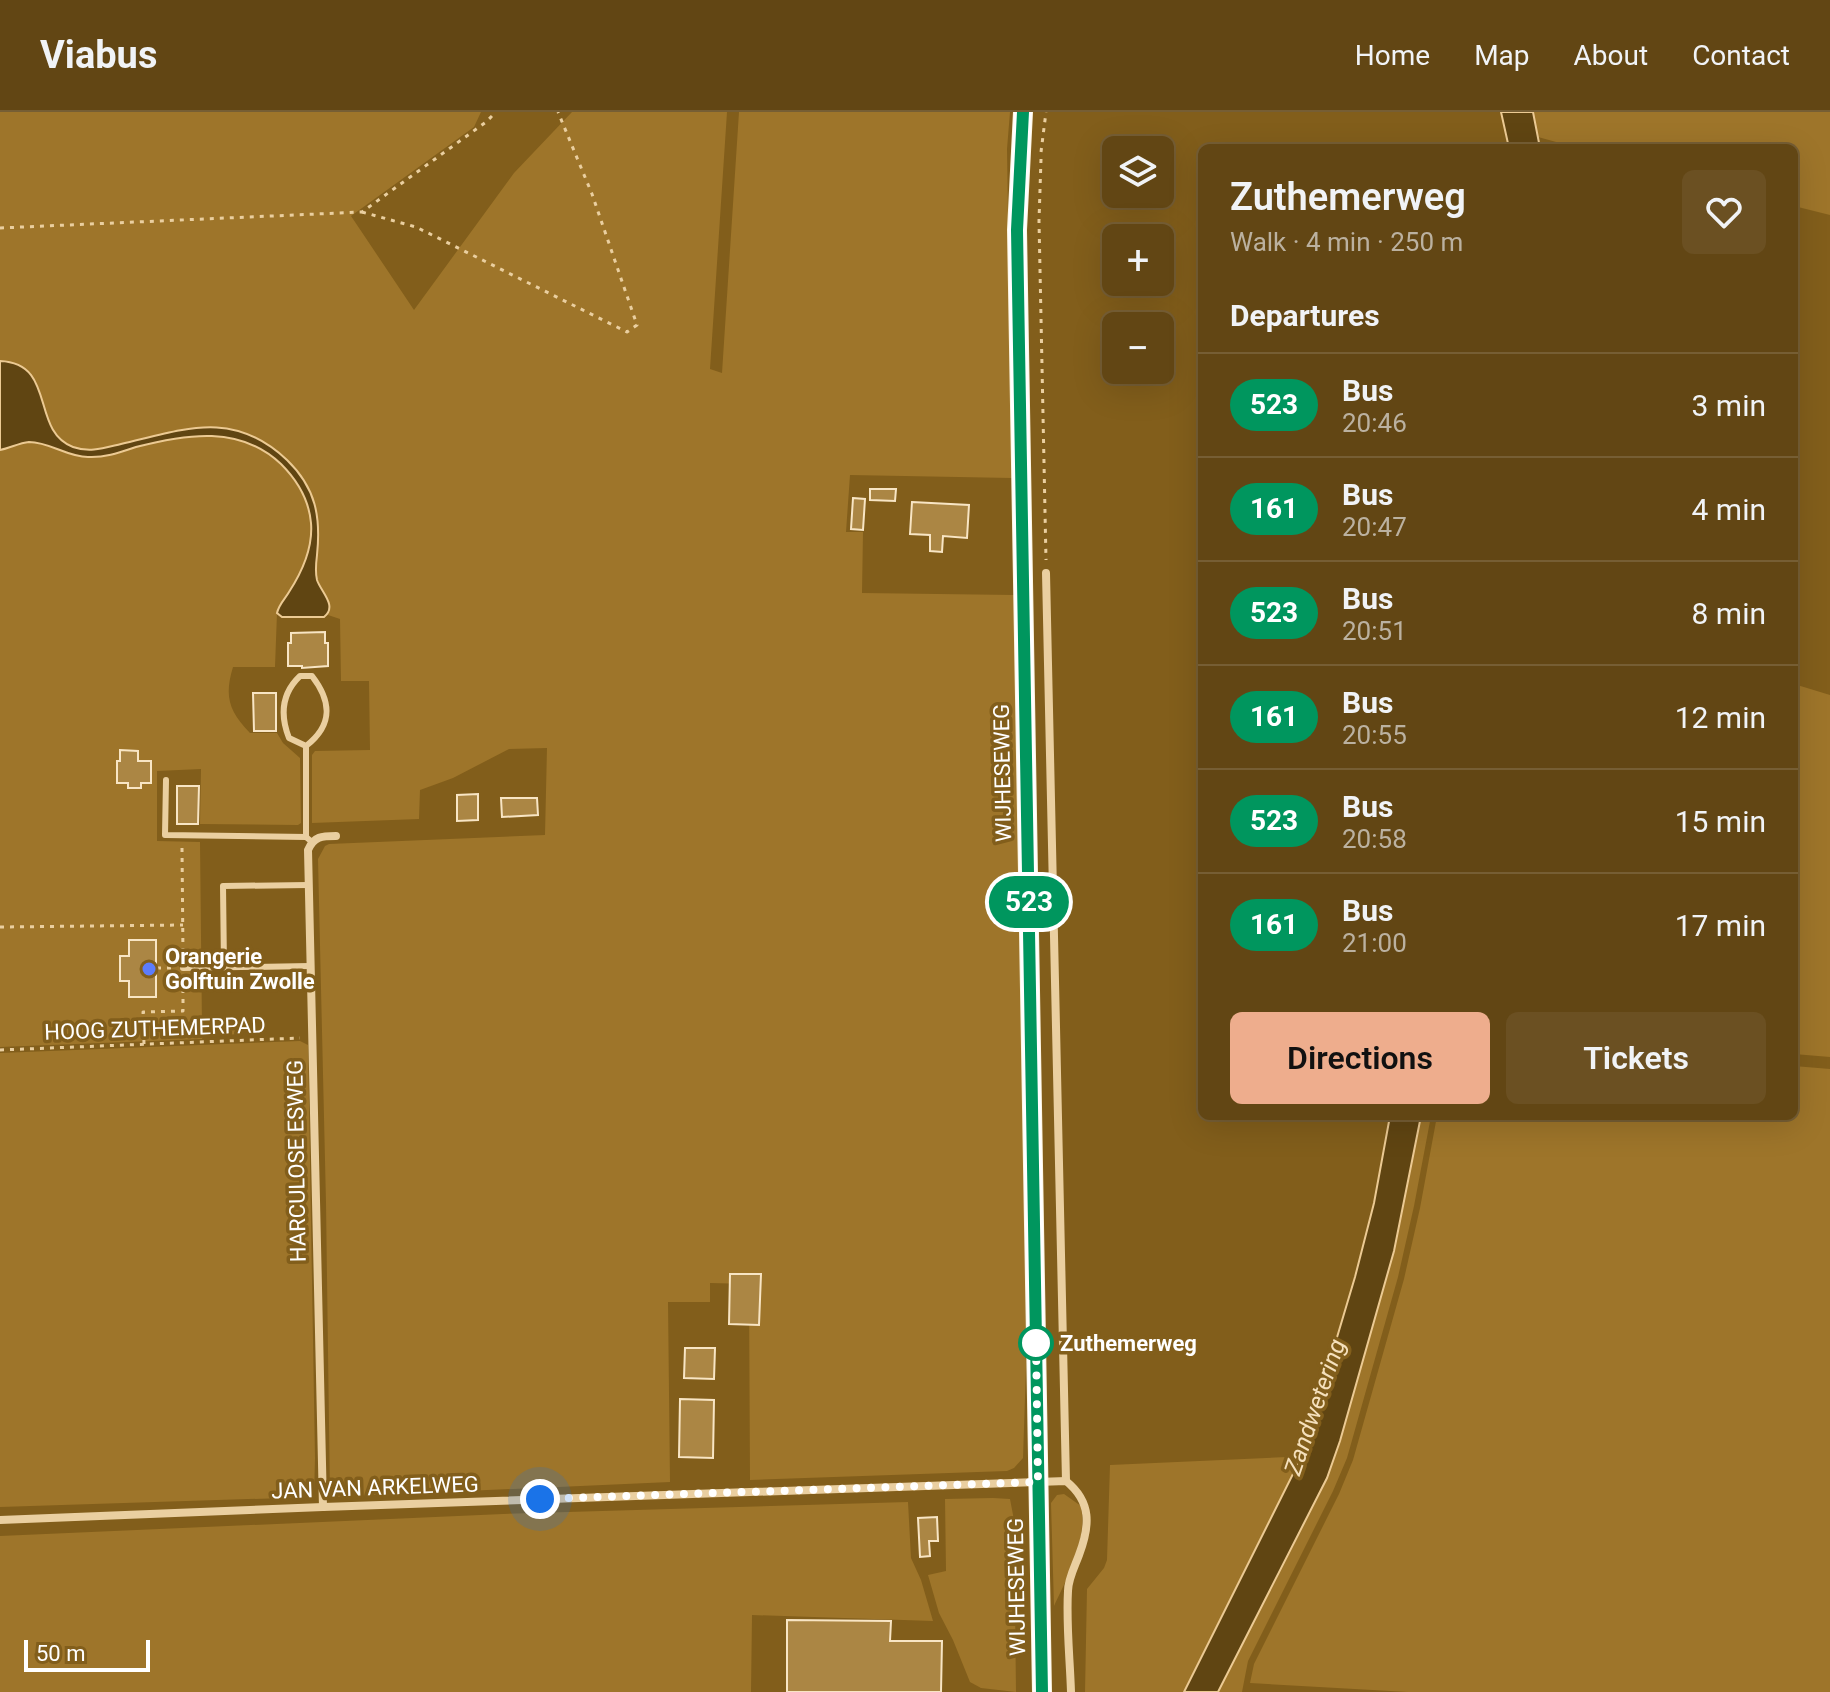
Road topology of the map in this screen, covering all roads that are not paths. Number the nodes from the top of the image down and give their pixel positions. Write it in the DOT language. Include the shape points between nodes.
graph roads {
  1 [pos="1023,112"];
  2 [pos="1046,573"];
  3 [pos="306,746"];
  4 [pos="166,780"];
  5 [pos="336,836"];
  6 [pos="309,839"];
  7 [pos="308,885"];
  8 [pos="310,966"];
  9 [pos="224,967"];
  10 [pos="183,968"];
  11 [pos="1066,1481"];
  12 [pos="1038,1482"];
  13 [pos="323,1507"];
  14 [pos="0,1520"];
  15 [pos="1042,1692"];
  16 [pos="1071,1692"];
  1 -- 12 [label="main road, WIJHESEWEG" via="1017,230"];
  2 -- 11 [label="street"];
  3 -- 3 [label="lane" via="320,735 326,718 325,700 312,676 300,676 291,685 282,721 289,738"];
  3 -- 6 [label="lane"];
  4 -- 6 [label="lane" via="165,835"];
  5 -- 6 [label="street"];
  6 -- 7 [label="street, HARCULOSE ESWEG"];
  7 -- 8 [label="street, HARCULOSE ESWEG"];
  7 -- 9 [label="lane" via="223,886"];
  8 -- 9 [label="lane"];
  8 -- 13 [label="street, HARCULOSE ESWEG"];
  9 -- 10 [label="lane"];
  11 -- 12 [label="street"];
  11 -- 16 [label="street" via="1085,1502 1087,1518 1068,1588"];
  12 -- 13 [label="street, JAN VAN ARKELWEG"];
  12 -- 15 [label="main road, WIJHESEWEG"];
  13 -- 14 [label="street, JAN VAN ARKELWEG"];
}
